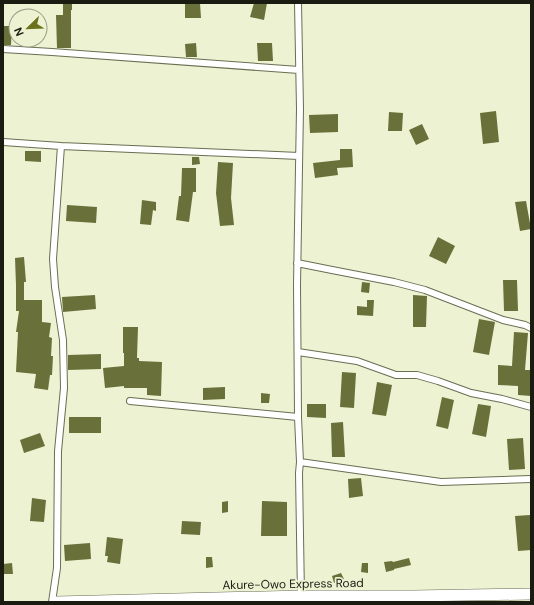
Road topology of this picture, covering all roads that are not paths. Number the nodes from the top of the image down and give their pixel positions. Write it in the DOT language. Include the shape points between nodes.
graph roads {
  1 [pos="298,3"];
  2 [pos="3,49"];
  3 [pos="299,70"];
  4 [pos="3,142"];
  5 [pos="61,146"];
  6 [pos="299,156"];
  7 [pos="297,262"];
  8 [pos="531,328"];
  9 [pos="298,352"];
  10 [pos="130,401"];
  11 [pos="531,407"];
  12 [pos="298,416"];
  13 [pos="300,462"];
  14 [pos="531,479"];
  15 [pos="531,594"];
  16 [pos="301,596"];
  17 [pos="52,602"];
  18 [pos="56,602"];
  1 -- 3 [label="street"];
  2 -- 3 [label="street"];
  3 -- 6 [label="street"];
  4 -- 5 [label="street"];
  5 -- 6 [label="street"];
  5 -- 17 [label="street" via="53,259 63,340 64,388 58,451 57,568"];
  6 -- 7 [label="street"];
  7 -- 8 [label="street" via="425,290"];
  7 -- 9 [label="street"];
  9 -- 11 [label="street" via="357,361 396,375 418,376 470,393"];
  9 -- 12 [label="street"];
  10 -- 12 [label="street"];
  12 -- 13 [label="street"];
  13 -- 14 [label="street" via="440,482"];
  13 -- 16 [label="street"];
  15 -- 16 [label="highway, Akure-Owo Express Road"];
  16 -- 18 [label="highway, Akure-Owo Express Road"];
}
